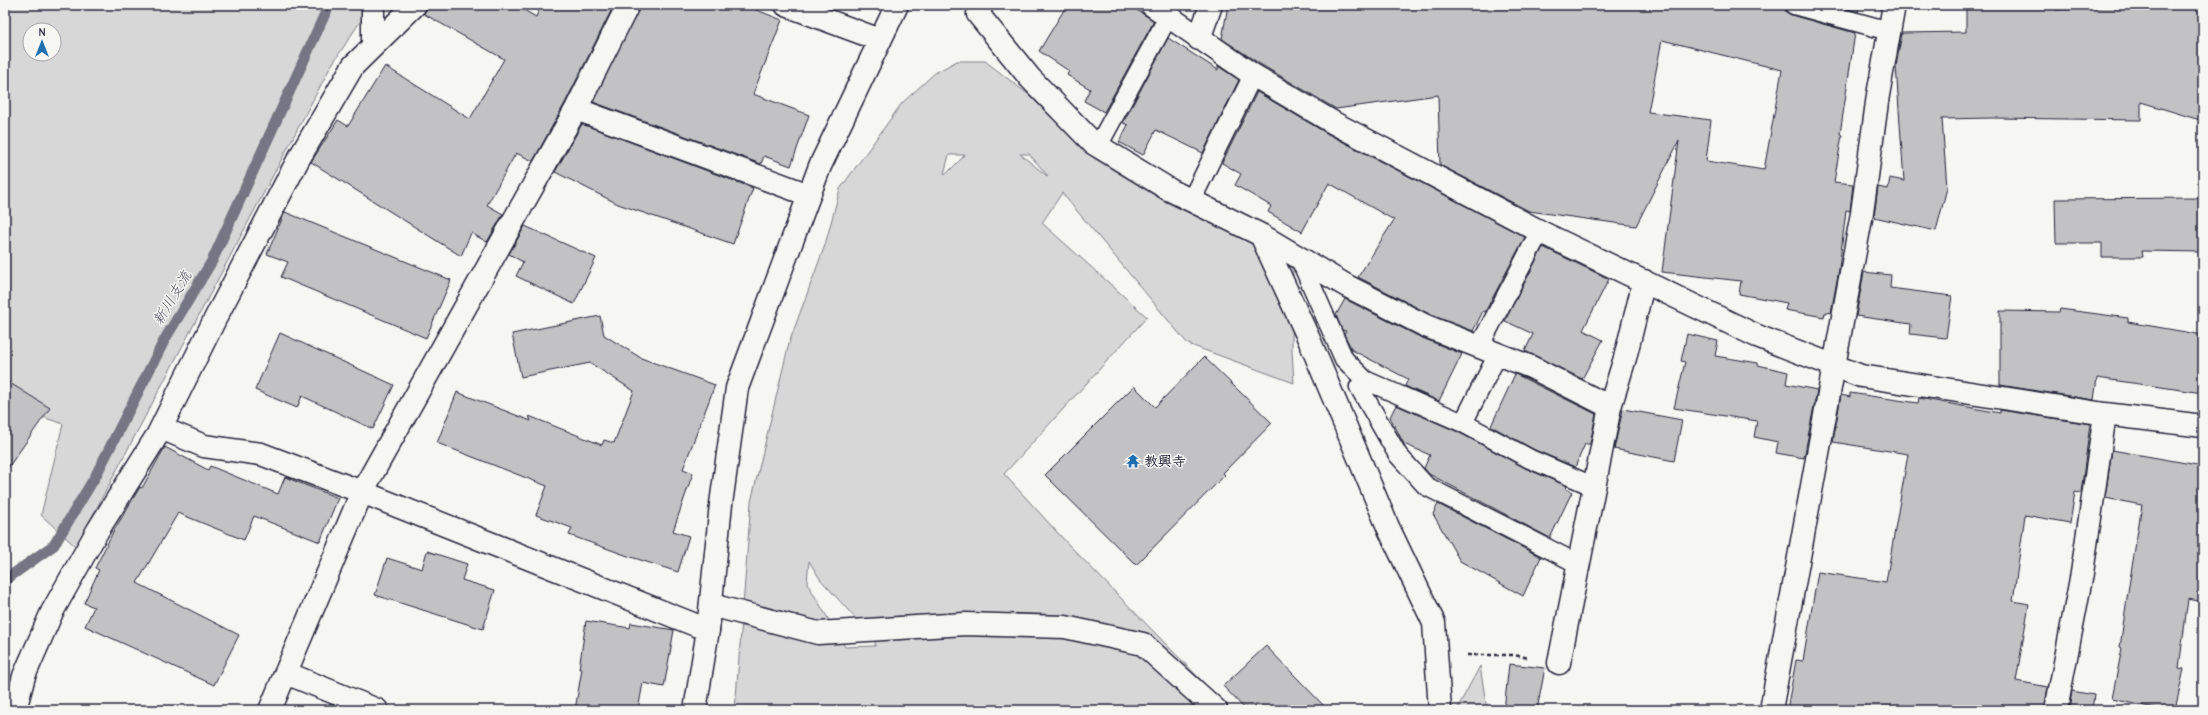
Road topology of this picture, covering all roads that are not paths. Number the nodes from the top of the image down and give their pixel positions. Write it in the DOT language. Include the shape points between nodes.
graph roads {
  1 [pos="373,5"];
  2 [pos="415,5"];
  3 [pos="628,5"];
  4 [pos="786,5"];
  5 [pos="897,5"];
  6 [pos="982,5"];
  7 [pos="1211,5"];
  8 [pos="1794,5"];
  9 [pos="1894,5"];
  10 [pos="1160,11"];
  11 [pos="1889,31"];
  12 [pos="1199,39"];
  13 [pos="880,40"];
  14 [pos="373,46"];
  15 [pos="1253,76"];
  16 [pos="576,109"];
  17 [pos="1098,146"];
  18 [pos="810,195"];
  19 [pos="1191,201"];
  20 [pos="1540,231"];
  21 [pos="1261,235"];
  22 [pos="1299,257"];
  23 [pos="1644,281"];
  24 [pos="1488,350"];
  25 [pos="1833,365"];
  26 [pos="1365,380"];
  27 [pos="1610,407"];
  28 [pos="2105,414"];
  29 [pos="1463,423"];
  30 [pos="2203,426"];
  31 [pos="161,428"];
  32 [pos="1595,487"];
  33 [pos="362,492"];
  34 [pos="1580,565"];
  35 [pos="711,605"];
  36 [pos="708,630"];
  37 [pos="1559,663"];
  38 [pos="286,673"];
  39 [pos="15,710"];
  40 [pos="270,710"];
  41 [pos="377,710"];
  42 [pos="696,710"];
  43 [pos="1216,710"];
  44 [pos="1440,710"];
  45 [pos="1771,710"];
  46 [pos="2056,710"];
  1 -- 14 [label="street"];
  2 -- 14 [label="street"];
  3 -- 16 [label="street"];
  4 -- 13 [label="street"];
  5 -- 13 [label="street"];
  6 -- 17 [label="street" via="978,14 1025,73"];
  7 -- 12 [label="street"];
  8 -- 11 [label="lane"];
  9 -- 11 [label="street"];
  10 -- 12 [label="street"];
  10 -- 17 [label="lane"];
  11 -- 25 [label="street" via="1862,213"];
  12 -- 15 [label="street"];
  13 -- 18 [label="street" via="820,166"];
  14 -- 31 [label="street" via="353,66 298,160"];
  15 -- 19 [label="lane"];
  15 -- 20 [label="street" via="1334,123"];
  16 -- 18 [label="street"];
  16 -- 33 [label="street"];
  17 -- 19 [label="street"];
  18 -- 35 [label="street" via="738,388 721,504"];
  19 -- 21 [label="street"];
  20 -- 23 [label="street"];
  20 -- 24 [label="lane"];
  21 -- 22 [label="street"];
  21 -- 44 [label="street" via="1308,337 1388,527 1434,623"];
  22 -- 24 [label="street" via="1347,286 1426,326"];
  22 -- 26 [label="lane" via="1344,359"];
  23 -- 25 [label="street" via="1757,336"];
  23 -- 27 [label="street"];
  24 -- 27 [label="street"];
  24 -- 29 [label="lane"];
  25 -- 28 [label="street" via="1861,376"];
  25 -- 45 [label="street"];
  26 -- 29 [label="lane"];
  26 -- 34 [label="lane" via="1359,387 1394,448 1426,486"];
  27 -- 32 [label="street"];
  28 -- 30 [label="street"];
  28 -- 46 [label="street" via="2082,574"];
  29 -- 32 [label="lane" via="1530,459"];
  31 -- 33 [label="street" via="204,446 261,454"];
  31 -- 39 [label="street" via="98,530 52,612 24,676"];
  32 -- 34 [label="street"];
  33 -- 36 [label="street"];
  33 -- 38 [label="street"];
  34 -- 37 [label="street"];
  35 -- 36 [label="street"];
  35 -- 43 [label="street" via="818,633 965,624 1065,627 1143,644"];
  36 -- 42 [label="street"];
  38 -- 40 [label="street"];
  38 -- 41 [label="street"];
}
